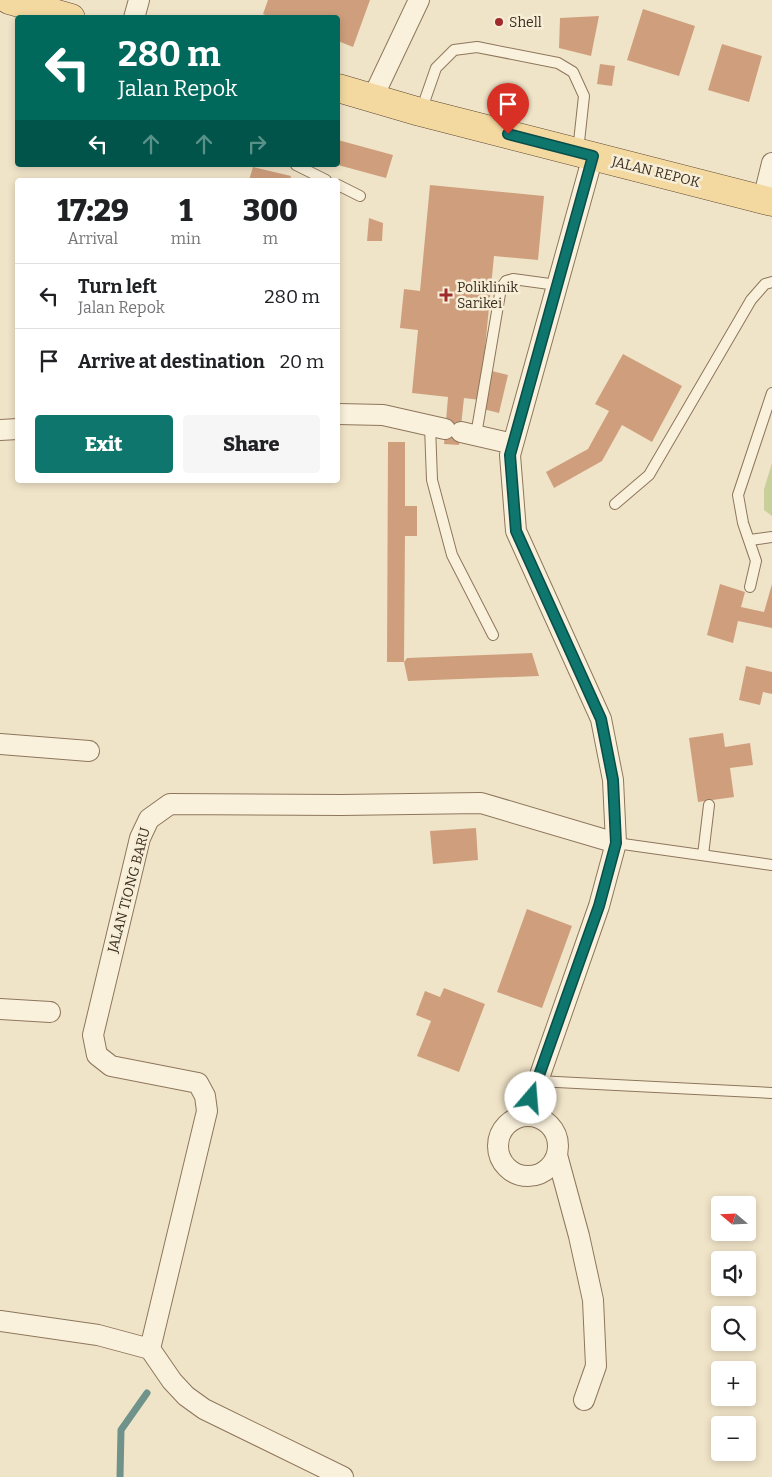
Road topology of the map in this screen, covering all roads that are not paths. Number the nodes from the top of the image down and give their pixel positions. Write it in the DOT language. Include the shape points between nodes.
graph roads {
  1 [pos="9,0"];
  2 [pos="139,0"];
  3 [pos="419,0"];
  4 [pos="61,15"];
  5 [pos="135,15"];
  6 [pos="340,88"];
  7 [pos="374,97"];
  8 [pos="420,112"];
  9 [pos="586,154"];
  10 [pos="772,163"];
  11 [pos="300,167"];
  12 [pos="322,178"];
  13 [pos="340,186"];
  14 [pos="360,196"];
  15 [pos="768,201"];
  16 [pos="772,282"];
  17 [pos="557,285"];
  18 [pos="772,393"];
  19 [pos="340,414"];
  20 [pos="0,430"];
  21 [pos="15,430"];
  22 [pos="453,431"];
  23 [pos="512,444"];
  24 [pos="615,504"];
  25 [pos="772,537"];
  26 [pos="750,540"];
  27 [pos="750,588"];
  28 [pos="493,635"];
  29 [pos="0,744"];
  30 [pos="88,752"];
  31 [pos="709,805"];
  32 [pos="616,843"];
  33 [pos="703,855"];
  34 [pos="772,865"];
  35 [pos="0,1009"];
  36 [pos="50,1012"];
  37 [pos="537,1082"];
  38 [pos="772,1093"];
  39 [pos="526,1115"];
  40 [pos="557,1156"];
  41 [pos="0,1321"];
  42 [pos="152,1352"];
  43 [pos="584,1400"];
  44 [pos="343,1477"];
  1 -- 4 [label="main road"];
  2 -- 5 [label="street"];
  3 -- 7 [label="street"];
  6 -- 7 [label="main road, JALAN REPOK"];
  7 -- 8 [label="main road, JALAN REPOK"];
  8 -- 9 [label="main road, JALAN REPOK"];
  8 -- 9 [label="lane" via="436,68 454,50 478,47 558,64 573,72 584,96"];
  9 -- 15 [label="main road, JALAN REPOK"];
  9 -- 17 [label="street"];
  10 -- 15 [label="street"];
  11 -- 12 [label="lane"];
  13 -- 14 [label="lane"];
  16 -- 24 [label="lane" via="765,284 751,300 649,475"];
  17 -- 22 [label="lane" via="513,279 506,281 501,288"];
  17 -- 23 [label="street"];
  18 -- 26 [label="lane" via="738,495"];
  19 -- 22 [label="street" via="383,416"];
  20 -- 21 [label="street"];
  22 -- 23 [label="street"];
  22 -- 28 [label="lane" via="432,480 452,555"];
  23 -- 32 [label="street" via="510,455 516,531 601,719 613,780"];
  25 -- 26 [label="lane"];
  26 -- 27 [label="lane" via="756,561"];
  29 -- 30 [label="street"];
  31 -- 33 [label="lane"];
  32 -- 33 [label="lane"];
  32 -- 37 [label="street" via="599,906"];
  32 -- 42 [label="street, JALAN TIONG BARU" via="481,802 341,806 170,804 149,819 140,838 92,1035 97,1055 111,1066 198,1084 206,1096 207,1111"];
  33 -- 34 [label="lane"];
  35 -- 36 [label="street"];
  37 -- 38 [label="lane"];
  37 -- 39 [label="street"];
  39 -- 40 [label="street" via="536,1116 552,1127 558,1145"];
  39 -- 40 [label="street" via="516,1117 501,1131 498,1151 501,1160 516,1174 535,1176 545,1171"];
  40 -- 43 [label="street" via="593,1300 596,1366"];
  41 -- 42 [label="street" via="98,1335"];
  42 -- 44 [label="street" via="172,1381 204,1409"];
}
